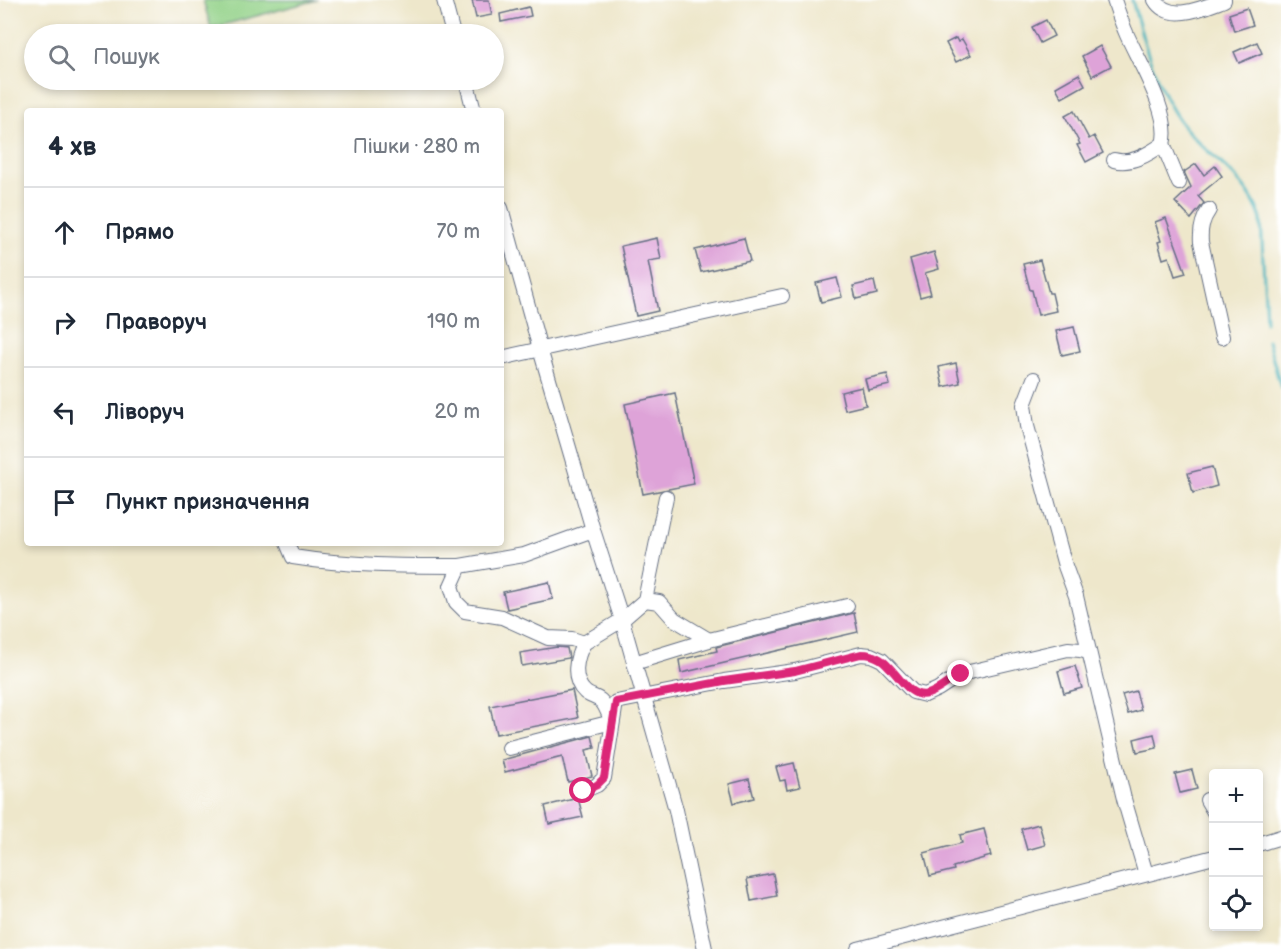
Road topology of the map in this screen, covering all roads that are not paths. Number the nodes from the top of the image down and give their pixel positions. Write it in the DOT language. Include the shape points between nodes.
graph roads {
  1 [pos="444,0"];
  2 [pos="1114,0"];
  3 [pos="1155,0"];
  4 [pos="1224,0"];
  5 [pos="450,24"];
  6 [pos="469,90"];
  7 [pos="473,108"];
  8 [pos="1163,144"];
  9 [pos="1114,160"];
  10 [pos="1179,183"];
  11 [pos="1209,210"];
  12 [pos="504,219"];
  13 [pos="782,296"];
  14 [pos="1222,337"];
  15 [pos="540,349"];
  16 [pos="504,357"];
  17 [pos="1034,379"];
  18 [pos="666,497"];
  19 [pos="593,530"];
  20 [pos="288,546"];
  21 [pos="460,566"];
  22 [pos="645,600"];
  23 [pos="847,606"];
  24 [pos="622,620"];
  25 [pos="709,640"];
  26 [pos="584,643"];
  27 [pos="1088,652"];
  28 [pos="634,663"];
  29 [pos="644,698"];
  30 [pos="612,722"];
  31 [pos="509,748"];
  32 [pos="583,791"];
  33 [pos="1281,837"];
  34 [pos="1263,842"];
  35 [pos="1209,858"];
  36 [pos="1146,874"];
  37 [pos="705,949"];
  38 [pos="858,949"];
  1 -- 5 [label="street"];
  2 -- 8 [label="street" via="1161,110 1166,135"];
  3 -- 4 [label="street" via="1173,11 1190,12"];
  6 -- 7 [label="street"];
  8 -- 9 [label="street" via="1140,158"];
  8 -- 10 [label="street"];
  11 -- 14 [label="street" via="1200,230 1201,242"];
  12 -- 15 [label="street"];
  13 -- 15 [label="street"];
  15 -- 16 [label="street"];
  15 -- 19 [label="street"];
  17 -- 27 [label="street" via="1024,405 1027,426 1076,596"];
  18 -- 22 [label="street"];
  19 -- 21 [label="street" via="524,555"];
  19 -- 24 [label="street"];
  20 -- 21 [label="street" via="293,557 318,561"];
  21 -- 26 [label="street" via="451,586 456,603 465,611 502,617 548,638"];
  22 -- 24 [label="street"];
  22 -- 25 [label="street" via="659,602 674,619"];
  23 -- 25 [label="street"];
  24 -- 26 [label="street"];
  24 -- 28 [label="street"];
  25 -- 28 [label="street"];
  26 -- 30 [label="street" via="576,659 580,686 603,702"];
  27 -- 29 [label="street" via="1068,649 961,674 925,695 913,692 882,660 861,654 795,671"];
  27 -- 36 [label="street"];
  28 -- 29 [label="street"];
  29 -- 30 [label="street" via="616,702"];
  29 -- 37 [label="street" via="676,810"];
  30 -- 31 [label="street"];
  30 -- 32 [label="street" via="604,778"];
  33 -- 34 [label="street"];
  35 -- 36 [label="street"];
  36 -- 38 [label="street"];
}
